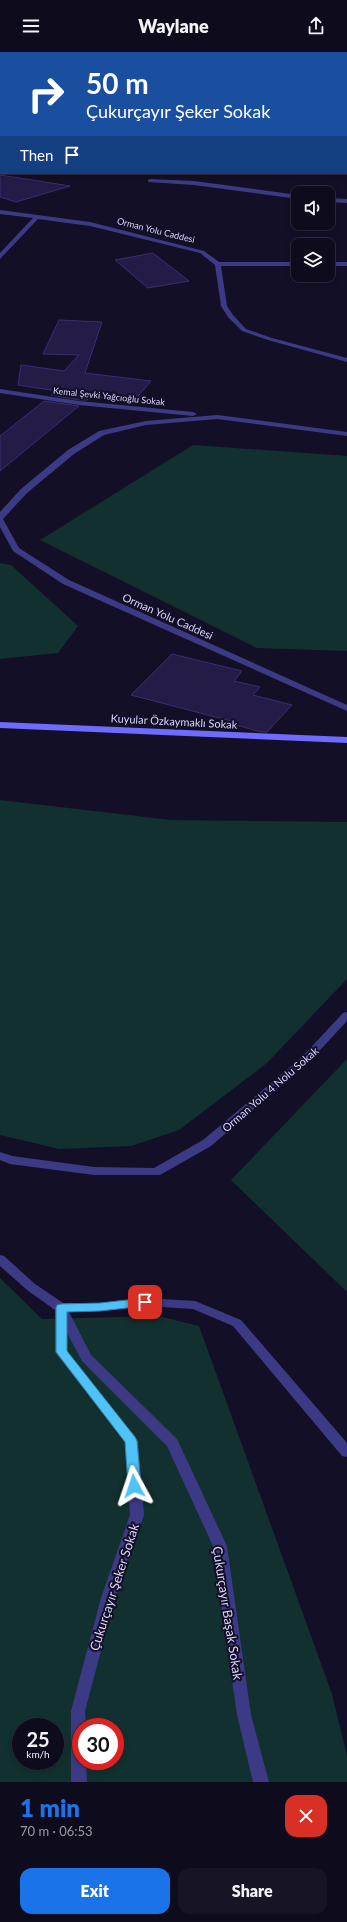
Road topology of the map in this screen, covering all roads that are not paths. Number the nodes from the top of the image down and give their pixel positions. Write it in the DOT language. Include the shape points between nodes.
graph roads {
  1 [pos="150,181"];
  2 [pos="291,196"];
  3 [pos="335,200"];
  4 [pos="347,201"];
  5 [pos="0,212"];
  6 [pos="37,217"];
  7 [pos="0,257"];
  8 [pos="218,264"];
  9 [pos="291,264"];
  10 [pos="335,264"];
  11 [pos="347,264"];
  12 [pos="347,360"];
  13 [pos="0,392"];
  14 [pos="217,417"];
  15 [pos="347,434"];
  16 [pos="0,517"];
  17 [pos="0,520"];
  18 [pos="347,708"];
  19 [pos="0,725"];
  20 [pos="347,740"];
  21 [pos="347,1016"];
  22 [pos="0,1156"];
  23 [pos="0,1259"];
  24 [pos="61,1308"];
  25 [pos="347,1452"];
  26 [pos="78,1782"];
  27 [pos="261,1782"];
  1 -- 2 [label="street" via="194,183"];
  3 -- 4 [label="street"];
  5 -- 6 [label="street, Orman Yolu Caddesi"];
  6 -- 7 [label="street"];
  6 -- 8 [label="street, Orman Yolu Caddesi" via="90,224 137,235 202,252"];
  8 -- 9 [label="street"];
  8 -- 12 [label="street" via="224,306 244,330"];
  10 -- 11 [label="street"];
  13 -- 14 [label="street, Kemal Şevki Yağcıoğlu Sokak"];
  14 -- 15 [label="street"];
  14 -- 16 [label="street" via="146,423 102,433 65,457 24,491"];
  17 -- 18 [label="street, Orman Yolu Caddesi" via="16,549 66,582"];
  19 -- 20 [label="street, Kuyular Özkaymaklı Sokak"];
  21 -- 22 [label="street, Orman Yolu 4 Nolu Sokak" via="306,1059 207,1143 156,1172 94,1171 10,1160"];
  23 -- 24 [label="street, Çukurçayır Başak Sokak" via="31,1287"];
  24 -- 25 [label="street" via="145,1302 195,1305 237,1323"];
  24 -- 26 [label="street, Çukurçayır Şeker Sokak" via="61,1352 131,1441 137,1516 108,1598 78,1711"];
  24 -- 27 [label="street, Çukurçayır Başak Sokak" via="86,1358 172,1443 220,1546 244,1715"];
}
